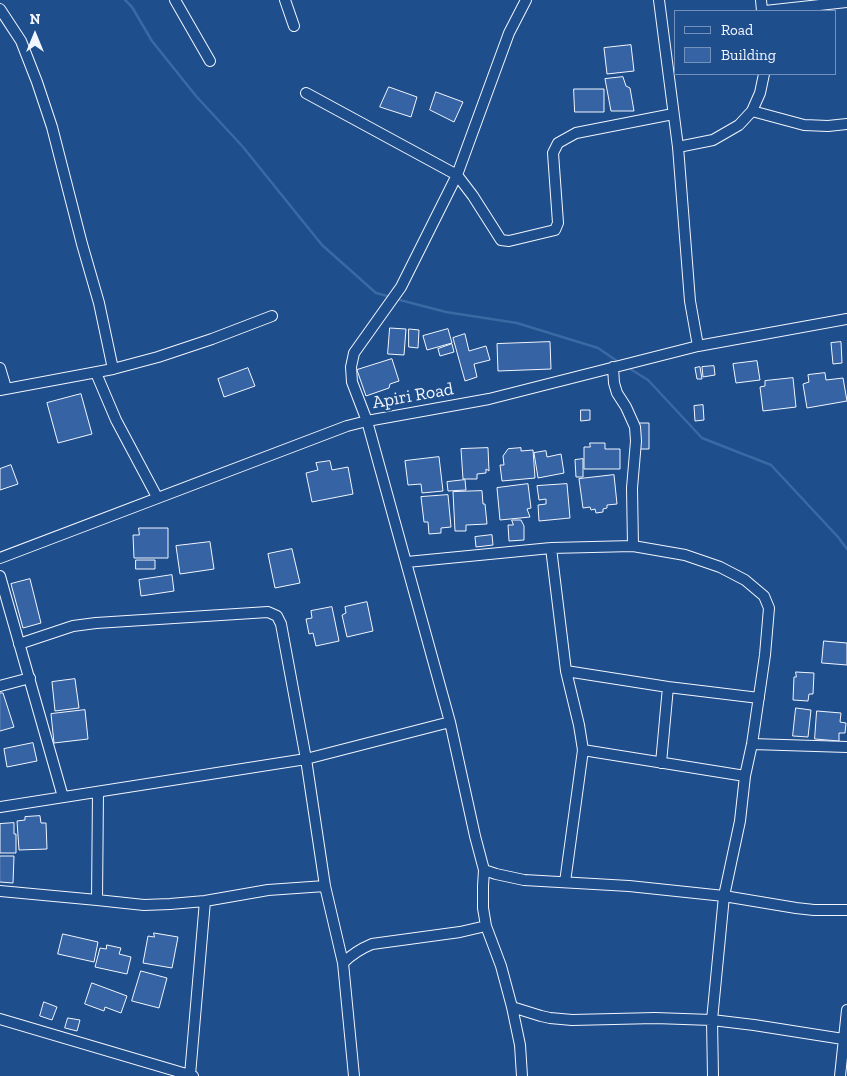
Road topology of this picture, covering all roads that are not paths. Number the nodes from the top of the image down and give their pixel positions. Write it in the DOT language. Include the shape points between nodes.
graph roads {
  1 [pos="175,0"];
  2 [pos="285,0"];
  3 [pos="526,0"];
  4 [pos="659,0"];
  5 [pos="847,2"];
  6 [pos="0,9"];
  7 [pos="772,10"];
  8 [pos="294,26"];
  9 [pos="210,61"];
  10 [pos="764,75"];
  11 [pos="306,93"];
  12 [pos="752,112"];
  13 [pos="673,114"];
  14 [pos="847,124"];
  15 [pos="678,146"];
  16 [pos="457,175"];
  17 [pos="272,316"];
  18 [pos="847,318"];
  19 [pos="698,346"];
  20 [pos="613,367"];
  21 [pos="0,368"];
  22 [pos="113,369"];
  23 [pos="96,373"];
  24 [pos="3,389"];
  25 [pos="367,421"];
  26 [pos="157,497"];
  27 [pos="633,546"];
  28 [pos="551,548"];
  29 [pos="0,558"];
  30 [pos="407,562"];
  31 [pos="0,576"];
  32 [pos="19,644"];
  33 [pos="566,672"];
  34 [pos="30,678"];
  35 [pos="0,686"];
  36 [pos="668,687"];
  37 [pos="759,698"];
  38 [pos="450,722"];
  39 [pos="752,744"];
  40 [pos="847,747"];
  41 [pos="583,750"];
  42 [pos="306,759"];
  43 [pos="661,762"];
  44 [pos="745,776"];
  45 [pos="98,792"];
  46 [pos="63,797"];
  47 [pos="0,807"];
  48 [pos="484,870"];
  49 [pos="565,882"];
  50 [pos="324,886"];
  51 [pos="0,891"];
  52 [pos="724,896"];
  53 [pos="97,900"];
  54 [pos="205,901"];
  55 [pos="847,910"];
  56 [pos="486,926"];
  57 [pos="343,964"];
  58 [pos="512,1007"];
  59 [pos="847,1010"];
  60 [pos="0,1019"];
  61 [pos="712,1020"];
  62 [pos="843,1039"];
  63 [pos="191,1076"];
  64 [pos="354,1076"];
  65 [pos="522,1076"];
  66 [pos="713,1076"];
  67 [pos="840,1076"];
  1 -- 9 [label="street"];
  2 -- 8 [label="street"];
  3 -- 16 [label="street" via="508,33"];
  4 -- 13 [label="street"];
  5 -- 7 [label="street"];
  6 -- 22 [label="street" via="21,41 52,127"];
  10 -- 12 [label="street"];
  11 -- 16 [label="street"];
  12 -- 14 [label="street" via="804,125"];
  12 -- 15 [label="street" via="740,125 713,140"];
  13 -- 15 [label="street"];
  13 -- 16 [label="street" via="576,133 558,143 553,153 558,223 555,230 545,233 501,240"];
  15 -- 19 [label="street" via="690,301"];
  16 -- 25 [label="street" via="401,288 354,353 352,382"];
  17 -- 22 [label="street" via="158,358"];
  18 -- 19 [label="street, Apiri Road"];
  19 -- 20 [label="street, Apiri Road"];
  20 -- 25 [label="street, Apiri Road" via="488,399"];
  20 -- 27 [label="street" via="617,393 635,428"];
  21 -- 24 [label="street"];
  22 -- 23 [label="street"];
  23 -- 24 [label="street"];
  23 -- 26 [label="street" via="116,420"];
  25 -- 26 [label="street, Apiri Road"];
  25 -- 30 [label="street"];
  26 -- 29 [label="street, Apiri Road"];
  27 -- 28 [label="street"];
  27 -- 37 [label="street" via="720,567 745,580 764,596 769,608"];
  28 -- 30 [label="street"];
  28 -- 33 [label="street"];
  30 -- 38 [label="street"];
  31 -- 32 [label="street"];
  32 -- 34 [label="street"];
  32 -- 42 [label="street" via="73,626 96,623 268,612 277,616 281,624"];
  33 -- 36 [label="street"];
  33 -- 41 [label="street"];
  34 -- 35 [label="street"];
  34 -- 46 [label="street"];
  36 -- 37 [label="street"];
  36 -- 43 [label="street"];
  37 -- 39 [label="street"];
  38 -- 42 [label="street"];
  38 -- 48 [label="street"];
  39 -- 40 [label="street"];
  39 -- 44 [label="street"];
  41 -- 43 [label="street"];
  41 -- 49 [label="street"];
  42 -- 45 [label="street"];
  42 -- 50 [label="street"];
  43 -- 44 [label="street"];
  44 -- 52 [label="street" via="740,821"];
  45 -- 46 [label="street"];
  45 -- 53 [label="street"];
  46 -- 47 [label="street"];
  48 -- 49 [label="street" via="524,880"];
  48 -- 56 [label="street"];
  49 -- 52 [label="street"];
  50 -- 54 [label="street" via="268,890"];
  50 -- 57 [label="street"];
  51 -- 53 [label="street"];
  52 -- 55 [label="street" via="796,908"];
  52 -- 61 [label="street"];
  53 -- 54 [label="street" via="144,905"];
  54 -- 63 [label="street"];
  56 -- 57 [label="street" via="372,944 361,948"];
  56 -- 58 [label="street"];
  57 -- 64 [label="street"];
  58 -- 61 [label="street" via="541,1016 572,1020"];
  58 -- 65 [label="street"];
  59 -- 62 [label="street"];
  60 -- 63 [label="street"];
  61 -- 62 [label="street"];
  61 -- 66 [label="street"];
  62 -- 67 [label="street"];
}
